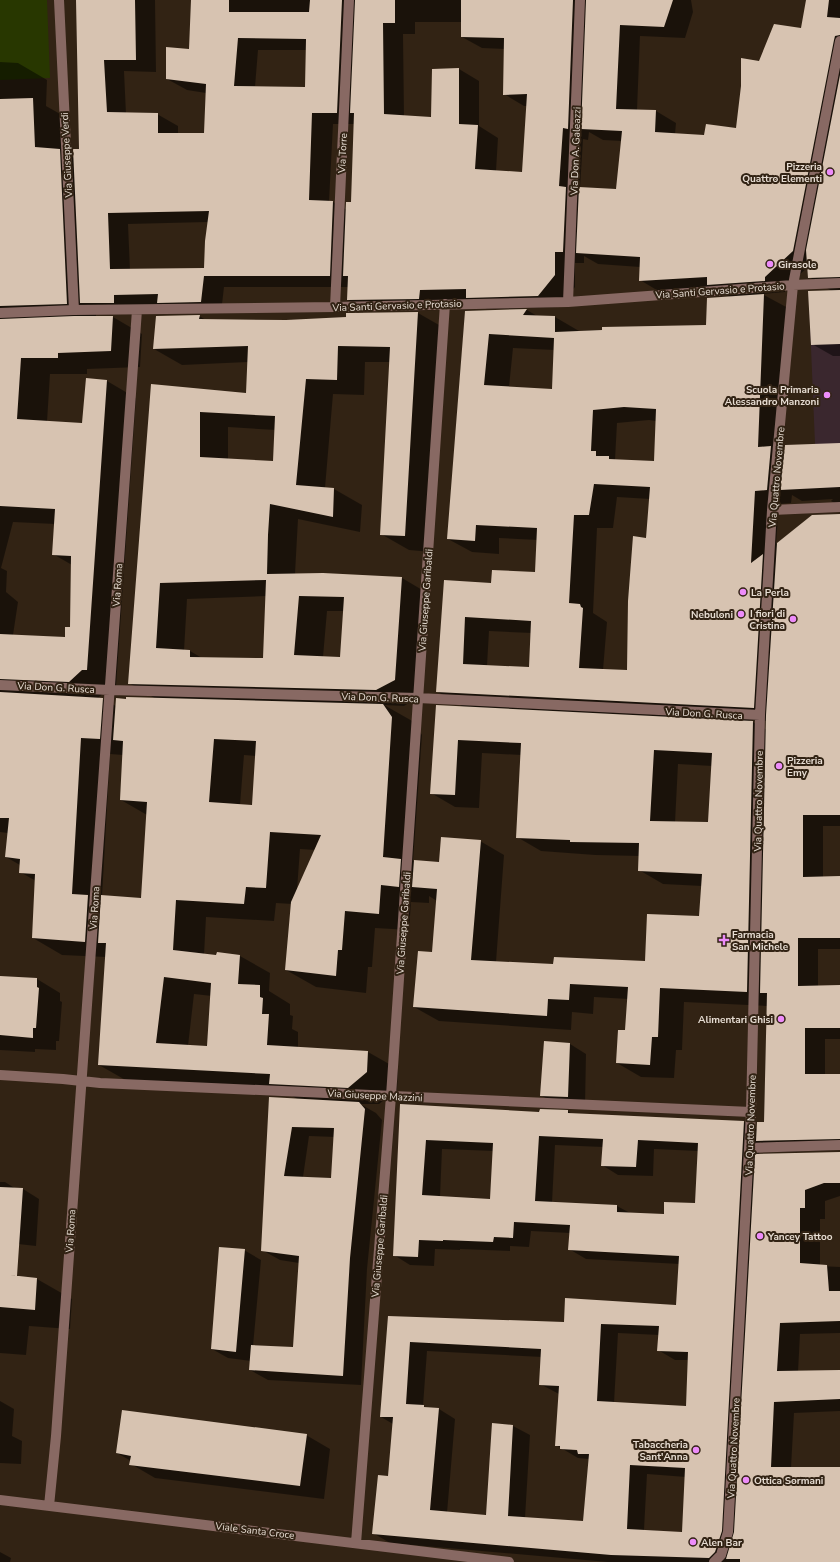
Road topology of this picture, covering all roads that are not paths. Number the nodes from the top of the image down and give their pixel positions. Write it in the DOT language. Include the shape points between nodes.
graph roads {
  1 [pos="59,0"];
  2 [pos="349,0"];
  3 [pos="580,0"];
  4 [pos="840,41"];
  5 [pos="840,283"];
  6 [pos="793,285"];
  7 [pos="568,302"];
  8 [pos="445,304"];
  9 [pos="335,307"];
  10 [pos="74,310"];
  11 [pos="137,310"];
  12 [pos="0,313"];
  13 [pos="840,507"];
  14 [pos="772,510"];
  15 [pos="0,685"];
  16 [pos="110,690"];
  17 [pos="418,698"];
  18 [pos="760,715"];
  19 [pos="0,1075"];
  20 [pos="81,1080"];
  21 [pos="391,1096"];
  22 [pos="751,1112"];
  23 [pos="840,1145"];
  24 [pos="749,1148"];
  25 [pos="0,1500"];
  26 [pos="49,1506"];
  27 [pos="356,1543"];
  28 [pos="509,1562"];
  29 [pos="714,1562"];
  1 -- 10 [label="street, Via Giuseppe Verdi"];
  2 -- 9 [label="street, Via Torre"];
  3 -- 7 [label="street, Via Don A. Galeazzi"];
  4 -- 6 [label="street, Via Quattro Novembre"];
  5 -- 6 [label="street, Via Santi Gervasio e Protasio"];
  6 -- 7 [label="street, Via Santi Gervasio e Protasio"];
  6 -- 14 [label="street, Via Quattro Novembre"];
  7 -- 8 [label="street, Via Santi Gervasio e Protasio"];
  8 -- 9 [label="street, Via Santi Gervasio e Protasio"];
  8 -- 17 [label="street, Via Giuseppe Garibaldi"];
  9 -- 11 [label="street, Via Santi Gervasio e Protasio"];
  10 -- 11 [label="street, Via Santi Gervasio e Protasio"];
  10 -- 12 [label="street, Via Santi Gervasio e Protasio"];
  11 -- 16 [label="street, Via Roma"];
  13 -- 14 [label="street"];
  14 -- 18 [label="street, Via Quattro Novembre"];
  15 -- 16 [label="street, Via Don G. Rusca"];
  16 -- 17 [label="street, Via Don G. Rusca"];
  16 -- 20 [label="street, Via Roma"];
  17 -- 18 [label="street, Via Don G. Rusca"];
  17 -- 21 [label="street, Via Giuseppe Garibaldi"];
  18 -- 22 [label="street, Via Quattro Novembre"];
  19 -- 20 [label="street, Via Giuseppe Mazzini"];
  20 -- 21 [label="street, Via Giuseppe Mazzini" via="100,1083"];
  20 -- 26 [label="street, Via Roma"];
  21 -- 22 [label="street, Via Giuseppe Mazzini"];
  21 -- 27 [label="street, Via Giuseppe Garibaldi"];
  22 -- 24 [label="street, Via Quattro Novembre"];
  23 -- 24 [label="street"];
  24 -- 29 [label="street, Via Quattro Novembre" via="728,1532 721,1555"];
  25 -- 26 [label="street, Viale Santa Croce"];
  26 -- 27 [label="street, Viale Santa Croce"];
  27 -- 28 [label="street, Viale Santa Croce"];
}
